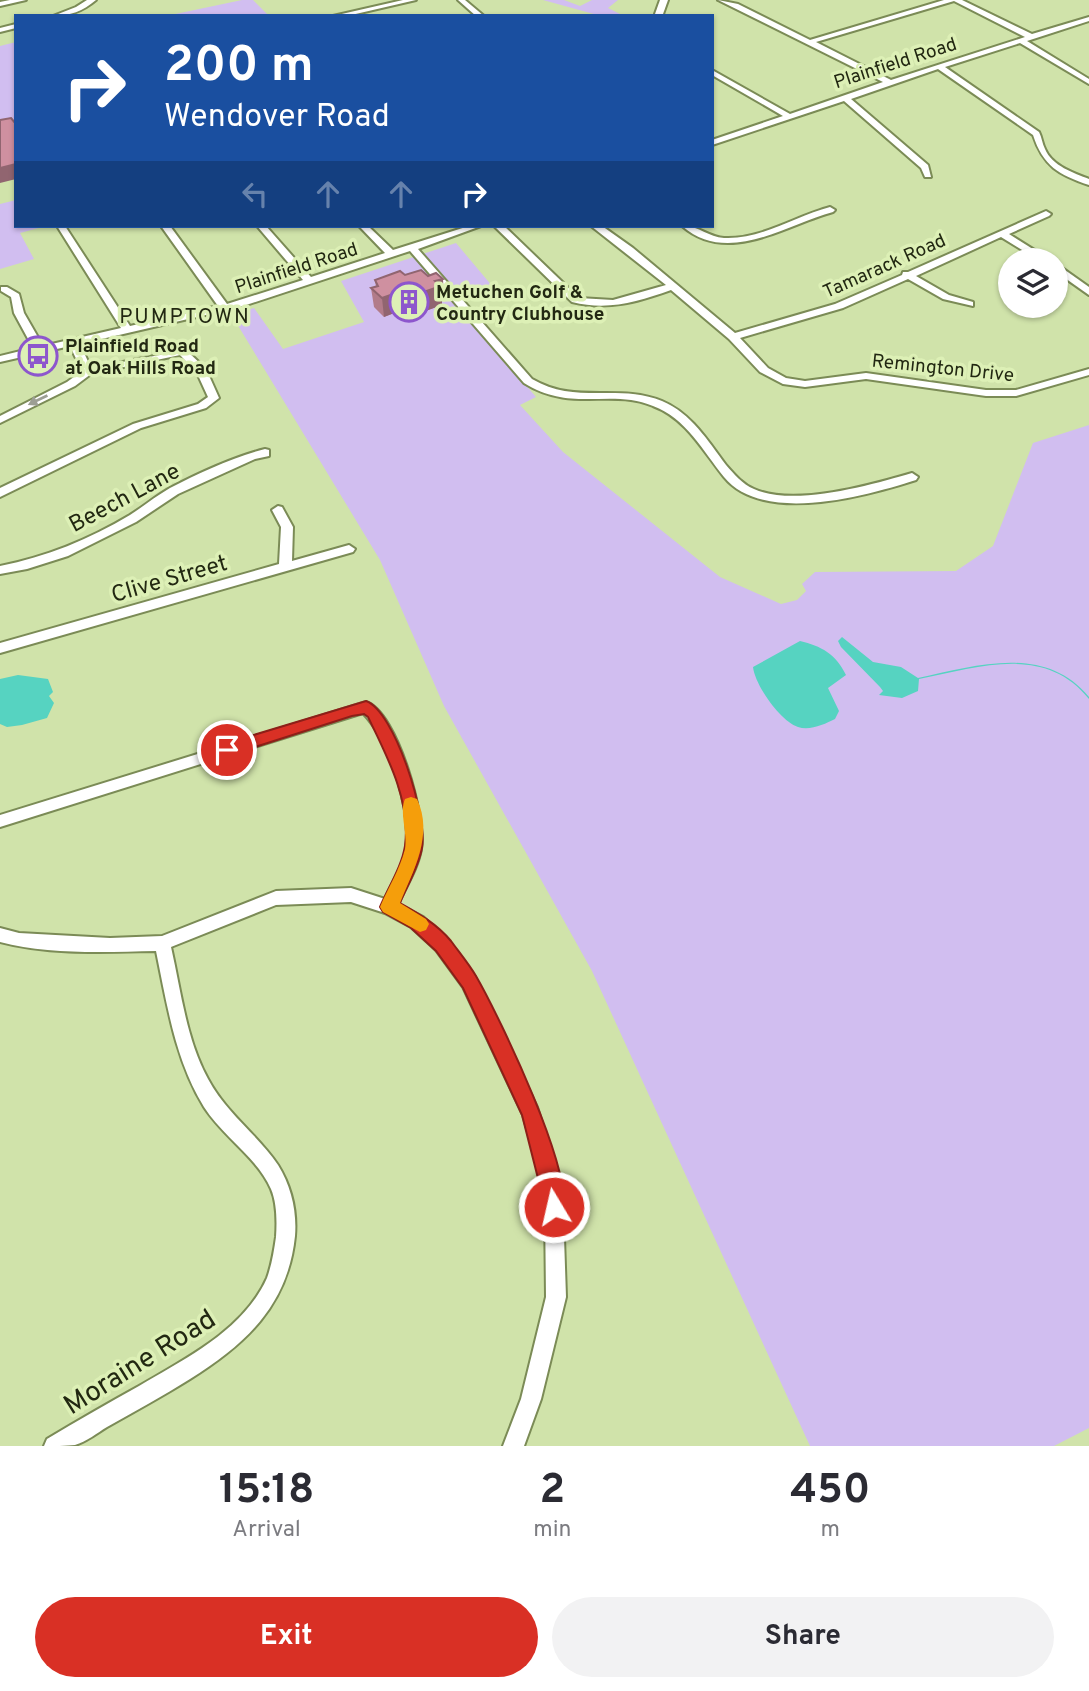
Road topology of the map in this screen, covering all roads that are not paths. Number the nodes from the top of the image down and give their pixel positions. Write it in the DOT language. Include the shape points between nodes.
graph roads {
  1 [pos="22,0"];
  2 [pos="92,0"];
  3 [pos="413,0"];
  4 [pos="461,0"];
  5 [pos="664,0"];
  6 [pos="721,0"];
  7 [pos="954,0"];
  8 [pos="963,0"];
  9 [pos="0,4"];
  10 [pos="63,14"];
  11 [pos="346,14"];
  12 [pos="478,14"];
  13 [pos="659,14"];
  14 [pos="1087,22"];
  15 [pos="1034,36"];
  16 [pos="1021,40"];
  17 [pos="810,42"];
  18 [pos="939,66"];
  19 [pos="714,73"];
  20 [pos="889,82"];
  21 [pos="1089,82"];
  22 [pos="844,97"];
  23 [pos="788,116"];
  24 [pos="714,142"];
  25 [pos="928,175"];
  26 [pos="1089,182"];
  27 [pos="831,210"];
  28 [pos="1046,214"];
  29 [pos="62,228"];
  30 [pos="165,228"];
  31 [pos="263,228"];
  32 [pos="365,228"];
  33 [pos="460,228"];
  34 [pos="501,228"];
  35 [pos="599,228"];
  36 [pos="691,228"];
  37 [pos="1001,233"];
  38 [pos="412,248"];
  39 [pos="1026,248"];
  40 [pos="392,255"];
  41 [pos="906,274"];
  42 [pos="1068,276"];
  43 [pos="310,282"];
  44 [pos="672,286"];
  45 [pos="4,289"];
  46 [pos="1089,292"];
  47 [pos="969,304"];
  48 [pos="225,308"];
  49 [pos="127,329"];
  50 [pos="733,337"];
  51 [pos="73,341"];
  52 [pos="39,349"];
  53 [pos="0,359"];
  54 [pos="88,372"];
  55 [pos="1089,372"];
  56 [pos="0,420"];
  57 [pos="265,453"];
  58 [pos="912,477"];
  59 [pos="0,493"];
  60 [pos="278,510"];
  61 [pos="349,549"];
  62 [pos="285,567"];
  63 [pos="0,570"];
  64 [pos="0,648"];
  65 [pos="0,821"];
  66 [pos="389,907"];
  67 [pos="0,935"];
  68 [pos="162,943"];
  69 [pos="54,1446"];
  70 [pos="513,1446"];
  1 -- 9 [label="street"];
  2 -- 10 [label="street"];
  3 -- 11 [label="street"];
  4 -- 12 [label="street"];
  5 -- 13 [label="street"];
  6 -- 17 [label="street" via="741,3"];
  7 -- 15 [label="street"];
  7 -- 17 [label="street"];
  8 -- 15 [label="street"];
  14 -- 15 [label="street, Plainfield Road"];
  15 -- 16 [label="street, Plainfield Road"];
  16 -- 18 [label="street, Plainfield Road"];
  16 -- 21 [label="street"];
  17 -- 20 [label="street"];
  18 -- 20 [label="street, Plainfield Road"];
  18 -- 26 [label="street" via="1036,134 1046,158"];
  19 -- 23 [label="street"];
  20 -- 22 [label="street, Plainfield Road"];
  22 -- 23 [label="street, Plainfield Road"];
  22 -- 25 [label="street" via="925,167"];
  23 -- 24 [label="street, Plainfield Road"];
  27 -- 36 [label="street" via="745,240 714,240"];
  28 -- 37 [label="street, Tamarack Road"];
  29 -- 49 [label="street"];
  30 -- 48 [label="street"];
  31 -- 43 [label="street"];
  32 -- 40 [label="street"];
  33 -- 38 [label="street, Plainfield Road"];
  34 -- 44 [label="street" via="576,300 615,304"];
  35 -- 44 [label="street, Remington Drive"];
  37 -- 39 [label="street"];
  37 -- 41 [label="street, Tamarack Road"];
  38 -- 40 [label="street, Plainfield Road"];
  38 -- 58 [label="street" via="537,389 556,396 624,396 658,403 687,424 746,491 773,498 822,496"];
  40 -- 43 [label="street, Plainfield Road"];
  41 -- 47 [label="street" via="946,297"];
  41 -- 50 [label="street, Tamarack Road" via="839,306"];
  42 -- 46 [label="street"];
  43 -- 48 [label="street, Plainfield Road"];
  44 -- 50 [label="street, Remington Drive"];
  45 -- 52 [label="street" via="16,296 19,313"];
  48 -- 49 [label="street, Plainfield Road"];
  49 -- 51 [label="street, Plainfield Road"];
  50 -- 55 [label="street, Remington Drive" via="764,370 794,384 866,376 1016,393"];
  51 -- 52 [label="street, Plainfield Road"];
  51 -- 54 [label="street"];
  52 -- 53 [label="street, Plainfield Road"];
  54 -- 56 [label="street, one-way"];
  54 -- 59 [label="street" via="181,352 191,358 214,398 137,426"];
  57 -- 63 [label="street, Beech Lane" via="174,491 132,519 64,553"];
  60 -- 62 [label="street" via="287,527"];
  61 -- 62 [label="street, Clive Street"];
  62 -- 64 [label="street, Clive Street"];
  65 -- 66 [label="street" via="366,707 379,721 409,795 414,821 414,848"];
  66 -- 68 [label="street" via="351,895 276,898"];
  66 -- 70 [label="street" via="418,922 443,945 469,982 531,1113 551,1180 557,1235 556,1297 531,1399"];
  67 -- 68 [label="street" via="84,944"];
  68 -- 69 [label="street, Moraine Road" via="196,1073 228,1125 276,1181 283,1199 284,1257 260,1308 228,1342"];
}
